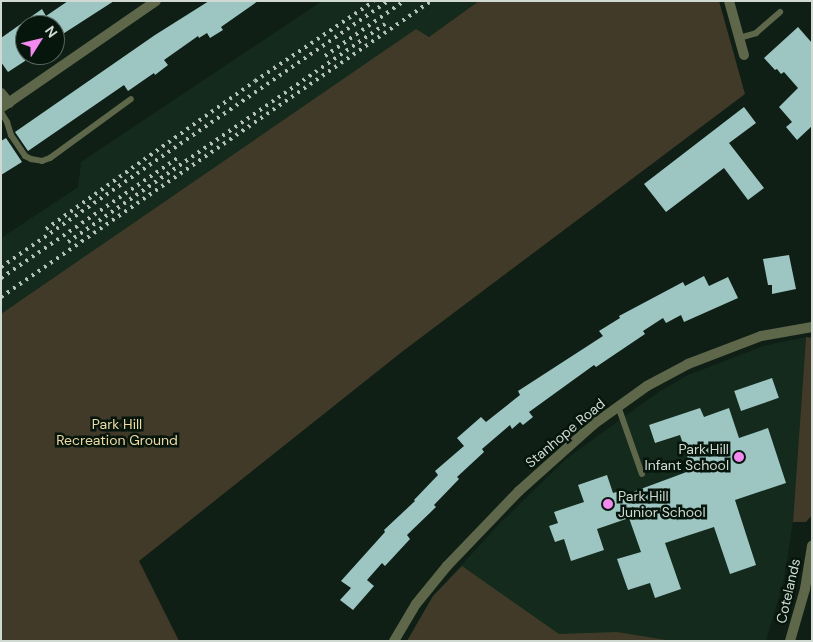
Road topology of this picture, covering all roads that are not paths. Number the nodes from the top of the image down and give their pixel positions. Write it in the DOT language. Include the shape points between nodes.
graph roads {
  1 [pos="156,1"];
  2 [pos="729,1"];
  3 [pos="780,12"];
  4 [pos="739,38"];
  5 [pos="744,55"];
  6 [pos="1,93"];
  7 [pos="131,99"];
  8 [pos="5,106"];
  9 [pos="1,112"];
  10 [pos="811,327"];
  11 [pos="618,406"];
  12 [pos="642,474"];
  13 [pos="812,546"];
  14 [pos="811,558"];
  15 [pos="807,595"];
  16 [pos="394,641"];
  17 [pos="790,641"];
  1 -- 8 [label="street"];
  2 -- 4 [label="street"];
  3 -- 4 [label="lane" via="756,33"];
  4 -- 5 [label="street"];
  6 -- 8 [label="street"];
  7 -- 9 [label="lane" via="42,161 25,156"];
  10 -- 11 [label="street, Stanhope Road" via="781,330 721,350 667,375"];
  11 -- 12 [label="lane"];
  11 -- 16 [label="street, Stanhope Road" via="550,462 481,531 431,585"];
  13 -- 14 [label="street, Cotelands"];
  14 -- 15 [label="street, Cotelands"];
  15 -- 17 [label="street, Cotelands"];
}
